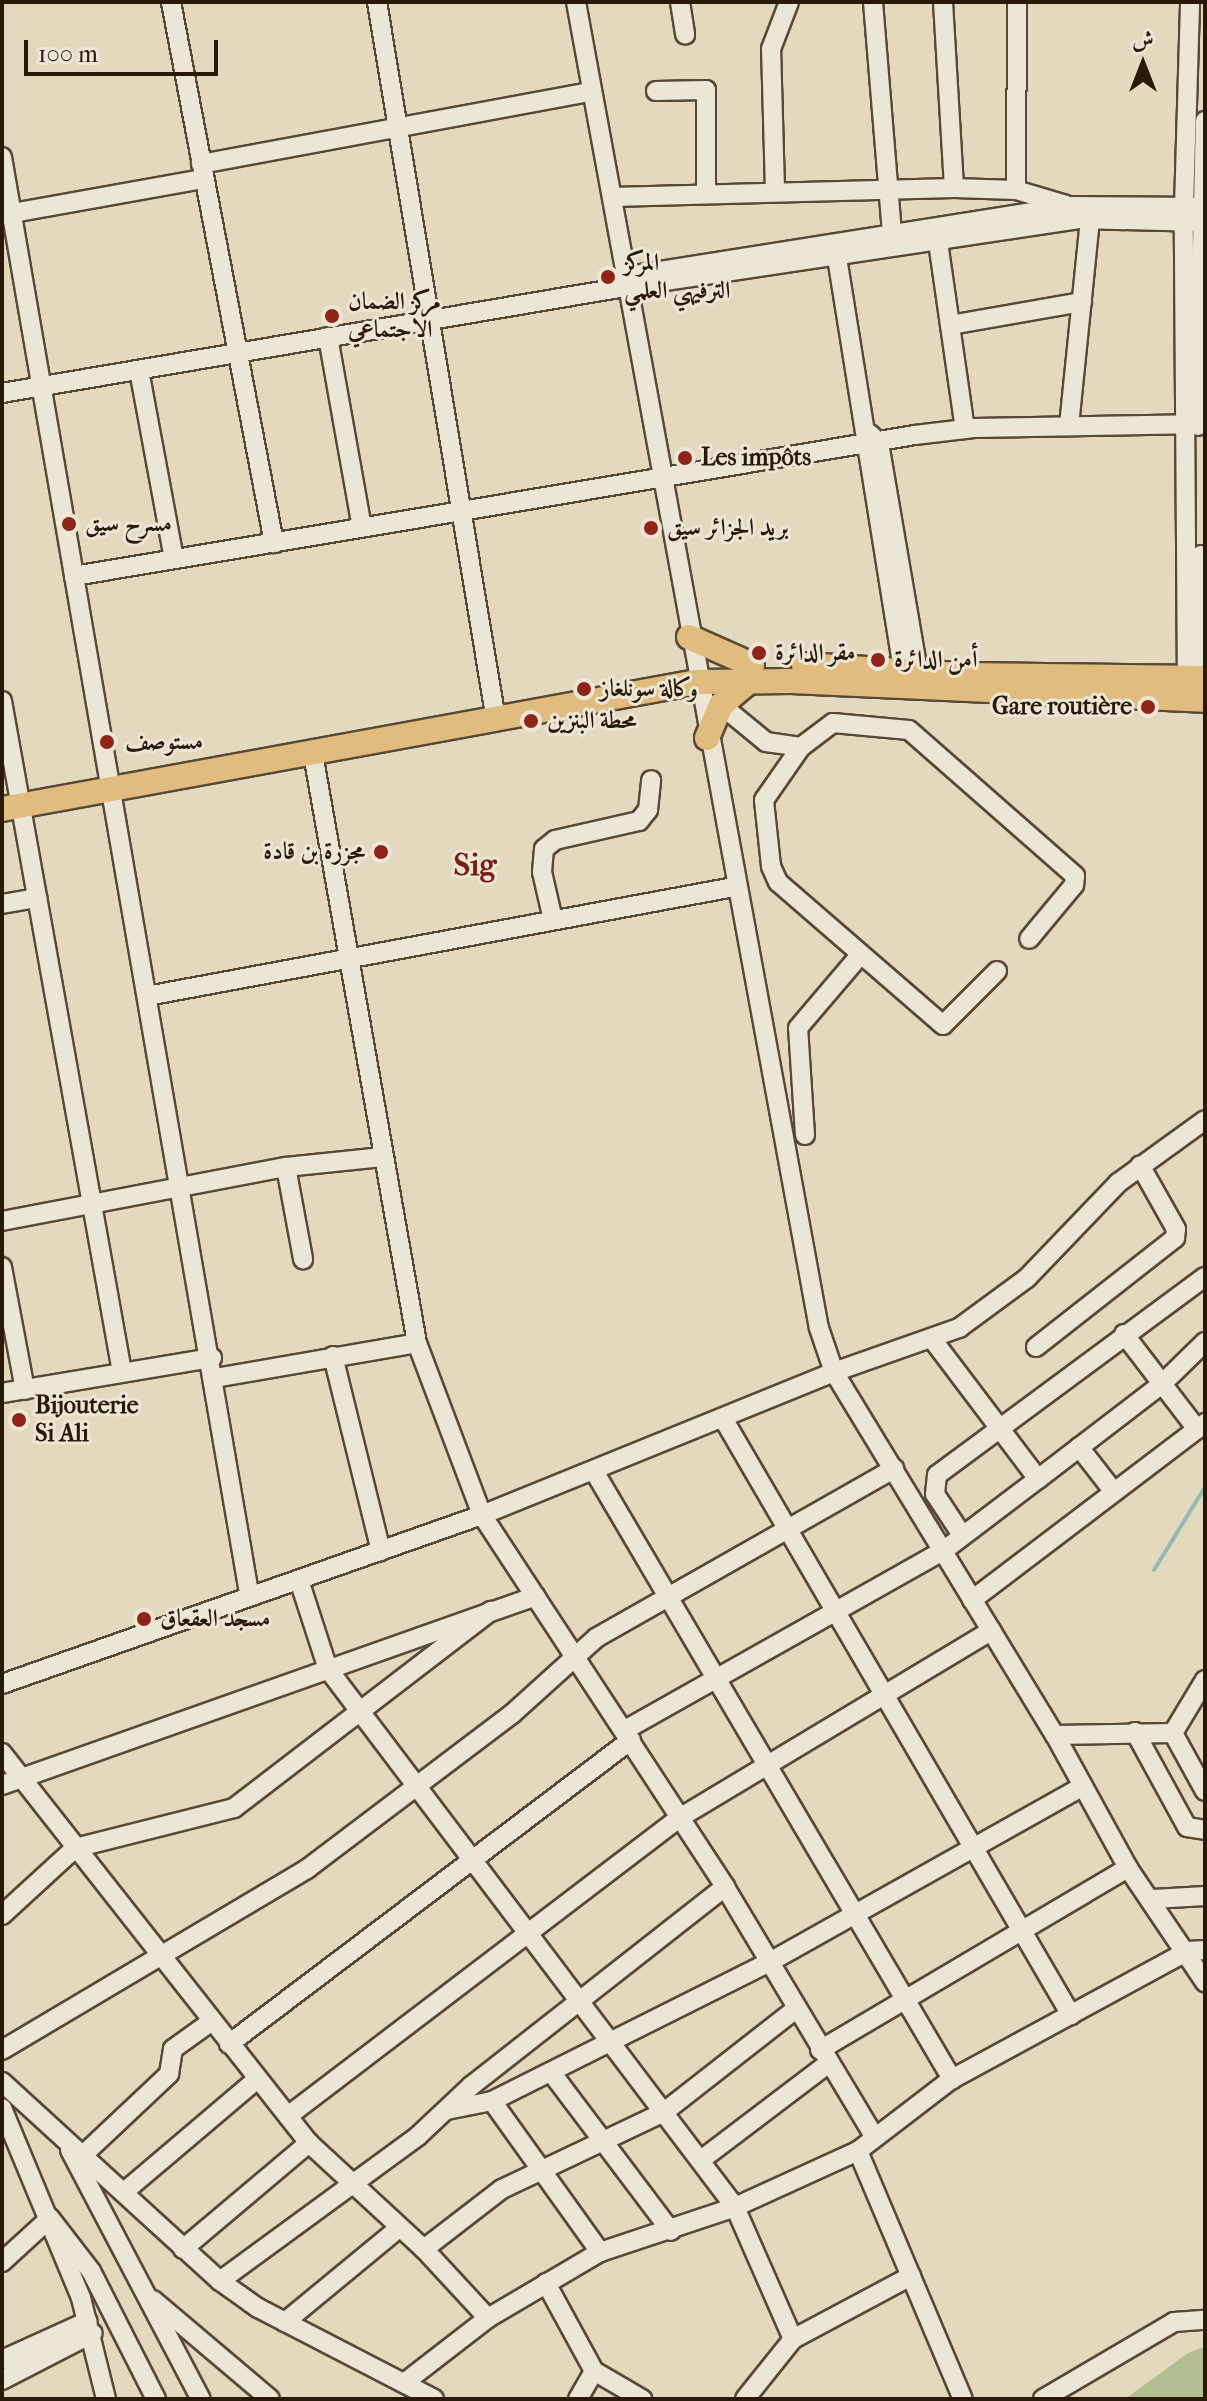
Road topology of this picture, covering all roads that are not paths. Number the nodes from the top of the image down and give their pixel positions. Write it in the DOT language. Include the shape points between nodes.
graph roads {
  1 [pos="171,2"];
  2 [pos="377,2"];
  3 [pos="576,2"];
  4 [pos="680,2"];
  5 [pos="789,2"];
  6 [pos="873,2"];
  7 [pos="943,2"];
  8 [pos="1017,2"];
  9 [pos="1190,2"];
  10 [pos="685,35"];
  11 [pos="656,91"];
  12 [pos="591,92"];
  13 [pos="1205,121"];
  14 [pos="398,126"];
  15 [pos="2,157"];
  16 [pos="202,171"];
  17 [pos="890,188"];
  18 [pos="954,188"];
  19 [pos="775,190"];
  20 [pos="1016,190"];
  21 [pos="706,193"];
  22 [pos="612,197"];
  23 [pos="1071,206"];
  24 [pos="1091,212"];
  25 [pos="7,214"];
  26 [pos="1197,214"];
  27 [pos="892,233"];
  28 [pos="938,242"];
  29 [pos="836,249"];
  30 [pos="625,287"];
  31 [pos="1082,302"];
  32 [pos="431,319"];
  33 [pos="950,325"];
  34 [pos="328,337"];
  35 [pos="240,353"];
  36 [pos="139,370"];
  37 [pos="40,386"];
  38 [pos="2,393"];
  39 [pos="1196,424"];
  40 [pos="1069,426"];
  41 [pos="965,429"];
  42 [pos="870,440"];
  43 [pos="661,477"];
  44 [pos="1202,503"];
  45 [pos="462,511"];
  46 [pos="362,527"];
  47 [pos="274,543"];
  48 [pos="174,559"];
  49 [pos="74,576"];
  50 [pos="1203,578"];
  51 [pos="689,637"];
  52 [pos="911,672"];
  53 [pos="751,673"];
  54 [pos="697,682"];
  55 [pos="1198,689"];
  56 [pos="2,701"];
  57 [pos="721,705"];
  58 [pos="496,720"];
  59 [pos="707,738"];
  60 [pos="766,742"];
  61 [pos="801,747"];
  62 [pos="313,754"];
  63 [pos="778,778"];
  64 [pos="651,780"];
  65 [pos="111,786"];
  66 [pos="11,808"];
  67 [pos="734,887"];
  68 [pos="37,898"];
  69 [pos="2,904"];
  70 [pos="553,920"];
  71 [pos="1029,939"];
  72 [pos="861,954"];
  73 [pos="350,959"];
  74 [pos="997,971"];
  75 [pos="147,996"];
  76 [pos="1205,1120"];
  77 [pos="805,1135"];
  78 [pos="382,1157"];
  79 [pos="1140,1165"];
  80 [pos="286,1167"];
  81 [pos="179,1186"];
  82 [pos="91,1206"];
  83 [pos="2,1221"];
  84 [pos="303,1259"];
  85 [pos="2,1267"];
  86 [pos="1205,1277"];
  87 [pos="1124,1334"];
  88 [pos="932,1339"];
  89 [pos="1205,1342"];
  90 [pos="417,1343"];
  91 [pos="1036,1347"];
  92 [pos="333,1356"];
  93 [pos="212,1358"];
  94 [pos="122,1372"];
  95 [pos="834,1372"];
  96 [pos="215,1378"];
  97 [pos="1163,1383"];
  98 [pos="25,1390"];
  99 [pos="2,1393"];
  100 [pos="724,1420"];
  101 [pos="1201,1426"];
  102 [pos="999,1431"];
  103 [pos="1079,1447"];
  104 [pos="894,1469"];
  105 [pos="594,1471"];
  106 [pos="1038,1479"];
  107 [pos="1114,1492"];
  108 [pos="482,1515"];
  109 [pos="785,1530"];
  110 [pos="962,1535"];
  111 [pos="381,1551"];
  112 [pos="943,1551"];
  113 [pos="299,1580"];
  114 [pos="249,1593"];
  115 [pos="667,1594"];
  116 [pos="536,1596"];
  117 [pos="972,1600"];
  118 [pos="491,1611"];
  119 [pos="835,1614"];
  120 [pos="991,1631"];
  121 [pos="576,1660"];
  122 [pos="328,1669"];
  123 [pos="717,1679"];
  124 [pos="1205,1680"];
  125 [pos="2,1684"];
  126 [pos="883,1699"];
  127 [pos="360,1714"];
  128 [pos="1135,1732"];
  129 [pos="1173,1733"];
  130 [pos="628,1735"];
  131 [pos="1055,1735"];
  132 [pos="2,1753"];
  133 [pos="767,1764"];
  134 [pos="19,1774"];
  135 [pos="2,1785"];
  136 [pos="416,1786"];
  137 [pos="1083,1786"];
  138 [pos="1205,1791"];
  139 [pos="681,1817"];
  140 [pos="1205,1830"];
  141 [pos="974,1847"];
  142 [pos="75,1848"];
  143 [pos="472,1863"];
  144 [pos="1128,1868"];
  145 [pos="725,1887"];
  146 [pos="1205,1896"];
  147 [pos="1153,1899"];
  148 [pos="2,1915"];
  149 [pos="855,1915"];
  150 [pos="1022,1934"];
  151 [pos="528,1937"];
  152 [pos="1197,1950"];
  153 [pos="158,1956"];
  154 [pos="768,1963"];
  155 [pos="1205,1982"];
  156 [pos="905,1999"];
  157 [pos="579,2002"];
  158 [pos="796,2009"];
  159 [pos="1071,2015"];
  160 [pos="212,2021"];
  161 [pos="608,2041"];
  162 [pos="229,2044"];
  163 [pos="2,2050"];
  164 [pos="824,2057"];
  165 [pos="551,2072"];
  166 [pos="952,2079"];
  167 [pos="256,2080"];
  168 [pos="2,2082"];
  169 [pos="492,2101"];
  170 [pos="2,2108"];
  171 [pos="447,2110"];
  172 [pos="664,2112"];
  173 [pos="288,2116"];
  174 [pos="873,2134"];
  175 [pos="604,2140"];
  176 [pos="66,2142"];
  177 [pos="309,2143"];
  178 [pos="858,2151"];
  179 [pos="82,2156"];
  180 [pos="701,2160"];
  181 [pos="539,2169"];
  182 [pos="352,2183"];
  183 [pos="124,2192"];
  184 [pos="735,2207"];
  185 [pos="50,2218"];
  186 [pos="399,2228"];
  187 [pos="671,2231"];
  188 [pos="183,2249"];
  189 [pos="424,2249"];
  190 [pos="600,2252"];
  191 [pos="2,2262"];
  192 [pos="911,2276"];
  193 [pos="220,2281"];
  194 [pos="546,2283"];
  195 [pos="148,2295"];
  196 [pos="488,2318"];
  197 [pos="1205,2320"];
  198 [pos="285,2322"];
  199 [pos="90,2327"];
  200 [pos="793,2339"];
  201 [pos="2,2360"];
  202 [pos="594,2371"];
  203 [pos="2,2380"];
  204 [pos="404,2383"];
  205 [pos="106,2399"];
  206 [pos="156,2399"];
  207 [pos="201,2399"];
  208 [pos="270,2399"];
  209 [pos="434,2399"];
  210 [pos="578,2399"];
  211 [pos="642,2399"];
  212 [pos="745,2399"];
  213 [pos="963,2399"];
  214 [pos="1043,2399"];
  1 -- 16 [label="street"];
  2 -- 14 [label="street"];
  3 -- 12 [label="street"];
  4 -- 10 [label="street"];
  5 -- 19 [label="street" via="772,40"];
  6 -- 17 [label="street"];
  7 -- 18 [label="street"];
  8 -- 20 [label="street"];
  9 -- 26 [label="street"];
  11 -- 21 [label="street" via="706,90"];
  12 -- 14 [label="street"];
  12 -- 22 [label="street"];
  13 -- 26 [label="street"];
  14 -- 16 [label="street"];
  14 -- 32 [label="street"];
  15 -- 25 [label="street"];
  16 -- 25 [label="street"];
  16 -- 35 [label="street"];
  17 -- 18 [label="street"];
  17 -- 19 [label="street"];
  17 -- 27 [label="street"];
  18 -- 20 [label="street"];
  19 -- 21 [label="street"];
  20 -- 23 [label="street"];
  21 -- 22 [label="street"];
  22 -- 30 [label="street"];
  23 -- 24 [label="street"];
  23 -- 27 [label="street"];
  24 -- 26 [label="street"];
  24 -- 28 [label="street"];
  24 -- 31 [label="street"];
  25 -- 37 [label="street"];
  26 -- 39 [label="street"];
  27 -- 29 [label="street"];
  28 -- 29 [label="street"];
  28 -- 33 [label="street"];
  29 -- 30 [label="street"];
  29 -- 42 [label="street"];
  30 -- 32 [label="street"];
  30 -- 43 [label="street"];
  31 -- 33 [label="street"];
  31 -- 40 [label="street"];
  32 -- 34 [label="street"];
  32 -- 45 [label="street"];
  33 -- 41 [label="street"];
  34 -- 35 [label="street"];
  34 -- 46 [label="street"];
  35 -- 36 [label="street"];
  35 -- 47 [label="street"];
  36 -- 37 [label="street"];
  36 -- 48 [label="street"];
  37 -- 38 [label="street"];
  37 -- 49 [label="street"];
  39 -- 40 [label="street"];
  39 -- 44 [label="street"];
  39 -- 55 [label="street"];
  40 -- 41 [label="street"];
  41 -- 42 [label="street"];
  42 -- 43 [label="street"];
  42 -- 52 [label="street"];
  43 -- 45 [label="street"];
  43 -- 51 [label="street"];
  44 -- 50 [label="street"];
  45 -- 46 [label="street"];
  45 -- 58 [label="street"];
  46 -- 47 [label="street"];
  47 -- 48 [label="street"];
  48 -- 49 [label="street"];
  49 -- 65 [label="street"];
  50 -- 55 [label="street"];
  51 -- 53 [label="main road"];
  51 -- 54 [label="street"];
  52 -- 53 [label="main road"];
  52 -- 55 [label="main road"];
  53 -- 54 [label="main road"];
  53 -- 55 [label="main road"];
  53 -- 57 [label="main road"];
  54 -- 58 [label="main road"];
  54 -- 59 [label="street"];
  56 -- 66 [label="street"];
  57 -- 59 [label="main road"];
  57 -- 60 [label="street"];
  58 -- 62 [label="main road"];
  59 -- 67 [label="street"];
  60 -- 61 [label="street"];
  60 -- 63 [label="street"];
  61 -- 63 [label="street"];
  61 -- 71 [label="street" via="833,723 909,730 1075,876 1074,885"];
  62 -- 65 [label="main road"];
  62 -- 73 [label="street"];
  63 -- 72 [label="street" via="764,800 772,870"];
  64 -- 70 [label="street" via="648,810 639,821 555,840 544,849 542,872"];
  65 -- 66 [label="main road"];
  65 -- 75 [label="street"];
  66 -- 68 [label="street"];
  67 -- 70 [label="street"];
  67 -- 95 [label="street" via="809,1284"];
  68 -- 69 [label="street"];
  68 -- 82 [label="street"];
  70 -- 73 [label="street"];
  72 -- 74 [label="street" via="943,1025"];
  72 -- 77 [label="street" via="798,1028"];
  73 -- 75 [label="street"];
  73 -- 78 [label="street"];
  75 -- 81 [label="street"];
  76 -- 79 [label="street"];
  78 -- 80 [label="street"];
  78 -- 90 [label="street"];
  79 -- 88 [label="street" via="1027,1278 959,1328"];
  79 -- 91 [label="street" via="1176,1229 1175,1238"];
  80 -- 81 [label="street"];
  80 -- 84 [label="street"];
  81 -- 82 [label="street"];
  81 -- 93 [label="street"];
  82 -- 83 [label="street"];
  82 -- 94 [label="street"];
  85 -- 98 [label="street"];
  86 -- 87 [label="street"];
  87 -- 97 [label="street"];
  87 -- 102 [label="street"];
  88 -- 95 [label="street"];
  88 -- 102 [label="street"];
  89 -- 97 [label="street"];
  90 -- 92 [label="street"];
  90 -- 108 [label="street"];
  92 -- 96 [label="street"];
  92 -- 111 [label="street"];
  93 -- 94 [label="street"];
  93 -- 96 [label="street"];
  94 -- 98 [label="street"];
  95 -- 100 [label="street"];
  95 -- 104 [label="street"];
  96 -- 114 [label="street"];
  97 -- 101 [label="street"];
  97 -- 103 [label="street"];
  98 -- 99 [label="street"];
  100 -- 105 [label="street"];
  100 -- 109 [label="street"];
  101 -- 107 [label="street"];
  102 -- 106 [label="street"];
  102 -- 110 [label="street" via="935,1481 935,1494"];
  103 -- 106 [label="street"];
  103 -- 107 [label="street"];
  104 -- 109 [label="street"];
  104 -- 112 [label="street"];
  105 -- 108 [label="street"];
  105 -- 115 [label="street"];
  106 -- 110 [label="street"];
  107 -- 117 [label="street"];
  108 -- 111 [label="street"];
  108 -- 116 [label="street"];
  109 -- 115 [label="street"];
  109 -- 119 [label="street"];
  110 -- 112 [label="street"];
  111 -- 113 [label="street"];
  112 -- 117 [label="street"];
  112 -- 119 [label="street"];
  113 -- 114 [label="street"];
  113 -- 122 [label="street"];
  114 -- 125 [label="street"];
  115 -- 121 [label="street" via="596,1638"];
  115 -- 123 [label="street"];
  116 -- 118 [label="street"];
  116 -- 121 [label="street"];
  117 -- 120 [label="street"];
  118 -- 122 [label="street"];
  118 -- 127 [label="street"];
  119 -- 123 [label="street"];
  119 -- 126 [label="street"];
  120 -- 126 [label="street"];
  120 -- 131 [label="street"];
  121 -- 130 [label="street"];
  121 -- 136 [label="street"];
  122 -- 127 [label="street"];
  122 -- 134 [label="street"];
  123 -- 130 [label="street"];
  123 -- 133 [label="street"];
  124 -- 129 [label="street"];
  126 -- 133 [label="street"];
  126 -- 141 [label="street"];
  127 -- 136 [label="street"];
  127 -- 142 [label="street" via="223,1813"];
  128 -- 129 [label="street"];
  128 -- 131 [label="street"];
  128 -- 140 [label="street" via="1187,1827"];
  129 -- 138 [label="street"];
  130 -- 139 [label="street"];
  130 -- 143 [label="street"];
  131 -- 137 [label="street"];
  132 -- 134 [label="street"];
  133 -- 139 [label="street"];
  133 -- 149 [label="street"];
  134 -- 135 [label="street"];
  134 -- 142 [label="street"];
  136 -- 143 [label="street"];
  136 -- 153 [label="street" via="307,1869"];
  137 -- 141 [label="street"];
  137 -- 144 [label="street"];
  139 -- 145 [label="street"];
  139 -- 151 [label="street"];
  141 -- 149 [label="street"];
  141 -- 150 [label="street"];
  142 -- 148 [label="street"];
  142 -- 153 [label="street"];
  143 -- 151 [label="street"];
  143 -- 162 [label="street"];
  144 -- 147 [label="street"];
  144 -- 150 [label="street"];
  145 -- 154 [label="street"];
  145 -- 157 [label="street"];
  146 -- 147 [label="street"];
  147 -- 152 [label="street"];
  149 -- 154 [label="street"];
  149 -- 156 [label="street"];
  150 -- 156 [label="street"];
  150 -- 159 [label="street"];
  151 -- 157 [label="street"];
  151 -- 173 [label="street"];
  152 -- 155 [label="street"];
  152 -- 159 [label="street"];
  153 -- 160 [label="street"];
  153 -- 163 [label="street"];
  154 -- 158 [label="street"];
  154 -- 161 [label="street"];
  156 -- 164 [label="street"];
  156 -- 166 [label="street"];
  157 -- 161 [label="street"];
  157 -- 171 [label="street"];
  158 -- 164 [label="street"];
  158 -- 172 [label="street"];
  159 -- 166 [label="street"];
  160 -- 162 [label="street"];
  160 -- 179 [label="street" via="173,2049 169,2074"];
  161 -- 165 [label="street"];
  161 -- 172 [label="street"];
  162 -- 167 [label="street"];
  164 -- 174 [label="street"];
  164 -- 180 [label="street"];
  165 -- 169 [label="street"];
  165 -- 175 [label="street"];
  166 -- 174 [label="street"];
  167 -- 173 [label="street"];
  167 -- 183 [label="street"];
  168 -- 176 [label="street"];
  169 -- 171 [label="street"];
  169 -- 181 [label="street"];
  170 -- 185 [label="street"];
  171 -- 182 [label="street"];
  172 -- 175 [label="street"];
  172 -- 180 [label="street"];
  173 -- 177 [label="street"];
  174 -- 178 [label="street"];
  175 -- 181 [label="street"];
  175 -- 187 [label="street"];
  176 -- 179 [label="street"];
  176 -- 195 [label="street"];
  177 -- 182 [label="street"];
  177 -- 188 [label="street"];
  178 -- 184 [label="street"];
  178 -- 192 [label="street"];
  179 -- 183 [label="street"];
  180 -- 184 [label="street"];
  181 -- 189 [label="street" via="502,2189"];
  181 -- 190 [label="street"];
  182 -- 186 [label="street"];
  182 -- 193 [label="street"];
  183 -- 188 [label="street"];
  184 -- 187 [label="street"];
  184 -- 200 [label="street"];
  185 -- 191 [label="street"];
  185 -- 199 [label="street"];
  185 -- 206 [label="street" via="91,2271"];
  186 -- 189 [label="street"];
  186 -- 198 [label="street"];
  187 -- 190 [label="street"];
  188 -- 193 [label="street"];
  189 -- 196 [label="street"];
  190 -- 194 [label="street"];
  192 -- 200 [label="street"];
  192 -- 213 [label="street"];
  193 -- 198 [label="street"];
  194 -- 196 [label="street"];
  194 -- 202 [label="street"];
  195 -- 207 [label="street"];
  195 -- 208 [label="street"];
  196 -- 204 [label="street"];
  197 -- 214 [label="street" via="1174,2322"];
  198 -- 204 [label="street"];
  199 -- 201 [label="street"];
  199 -- 203 [label="street"];
  199 -- 205 [label="street"];
  200 -- 212 [label="street"];
  202 -- 210 [label="street"];
  202 -- 211 [label="street"];
  204 -- 209 [label="street"];
}
